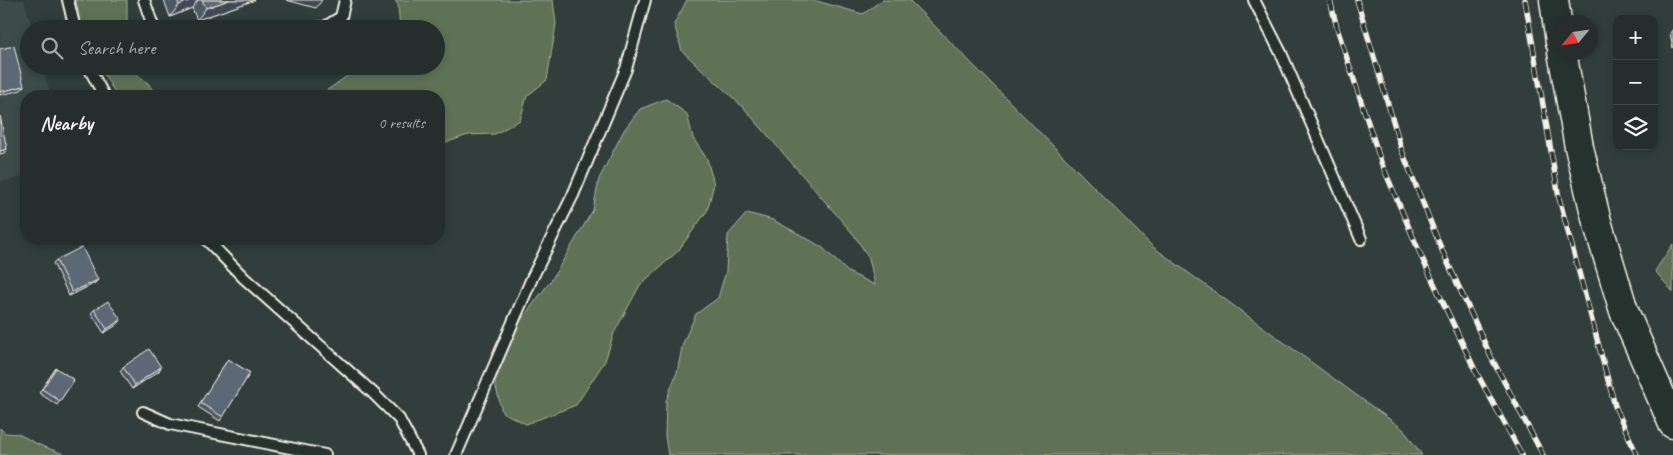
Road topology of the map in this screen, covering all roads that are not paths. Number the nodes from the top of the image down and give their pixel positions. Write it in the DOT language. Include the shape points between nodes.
graph roads {
  1 [pos="68,0"];
  2 [pos="144,0"];
  3 [pos="346,0"];
  4 [pos="645,0"];
  5 [pos="1254,0"];
  6 [pos="1554,0"];
  7 [pos="1556,15"];
  8 [pos="73,20"];
  9 [pos="151,20"];
  10 [pos="336,20"];
  11 [pos="1563,60"];
  12 [pos="93,75"];
  13 [pos="101,90"];
  14 [pos="1362,239"];
  15 [pos="212,245"];
  16 [pos="143,412"];
  17 [pos="1673,424"];
  18 [pos="325,455"];
  19 [pos="418,455"];
  20 [pos="456,455"];
  1 -- 8 [label="lane"];
  2 -- 9 [label="lane"];
  3 -- 10 [label="lane" via="341,17"];
  4 -- 20 [label="lane" via="626,68 577,186 532,278"];
  5 -- 14 [label="lane" via="1281,53"];
  6 -- 7 [label="main road"];
  11 -- 17 [label="main road" via="1596,218 1624,311"];
  12 -- 13 [label="lane"];
  15 -- 19 [label="lane" via="399,419"];
  16 -- 18 [label="lane" via="170,424"];
}
